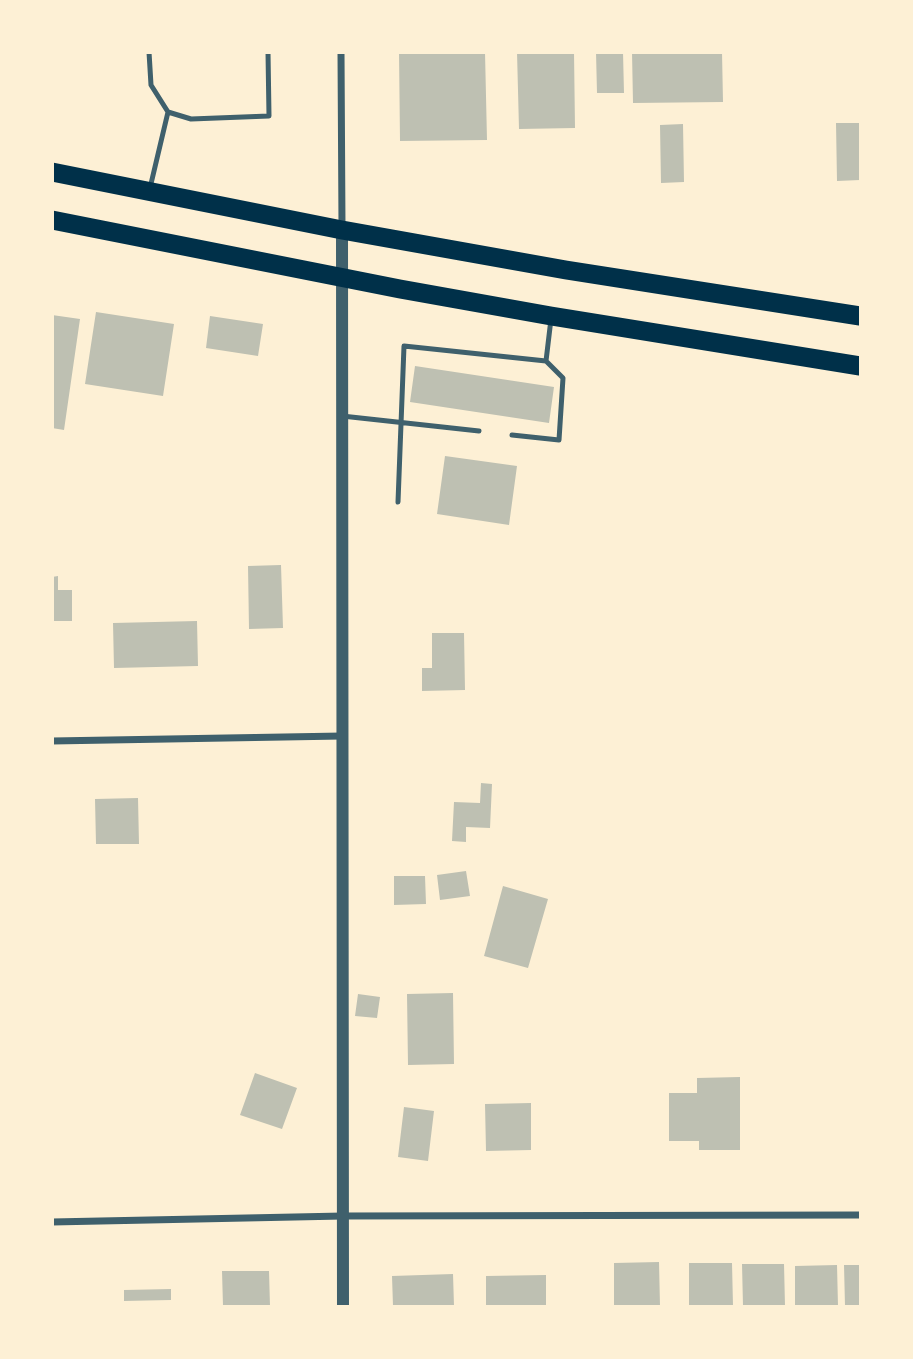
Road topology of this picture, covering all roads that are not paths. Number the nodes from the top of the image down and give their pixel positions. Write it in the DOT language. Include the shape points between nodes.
graph roads {
  1 [pos="149,52"];
  2 [pos="268,52"];
  3 [pos="341,52"];
  4 [pos="168,112"];
  5 [pos="52,172"];
  6 [pos="149,191"];
  7 [pos="52,220"];
  8 [pos="342,230"];
  9 [pos="342,276"];
  10 [pos="551,316"];
  11 [pos="860,316"];
  12 [pos="546,361"];
  13 [pos="860,366"];
  14 [pos="342,416"];
  15 [pos="400,421"];
  16 [pos="479,431"];
  17 [pos="512,435"];
  18 [pos="398,502"];
  19 [pos="342,736"];
  20 [pos="52,741"];
  21 [pos="860,1215"];
  22 [pos="343,1216"];
  23 [pos="52,1222"];
  24 [pos="343,1307"];
  1 -- 4 [label="lane" via="150,85"];
  2 -- 4 [label="lane" via="270,116 191,119"];
  3 -- 8 [label="street"];
  4 -- 6 [label="lane"];
  5 -- 6 [label="highway"];
  6 -- 8 [label="highway"];
  7 -- 9 [label="highway"];
  8 -- 9 [label="street"];
  8 -- 11 [label="highway"];
  9 -- 10 [label="highway"];
  9 -- 14 [label="street"];
  10 -- 12 [label="lane"];
  10 -- 13 [label="highway"];
  12 -- 15 [label="lane" via="404,346"];
  12 -- 17 [label="lane" via="563,378 559,440"];
  14 -- 15 [label="lane"];
  14 -- 19 [label="street"];
  15 -- 16 [label="lane"];
  15 -- 18 [label="lane"];
  19 -- 20 [label="street"];
  19 -- 22 [label="street"];
  21 -- 22 [label="street"];
  22 -- 23 [label="street"];
  22 -- 24 [label="street"];
}
